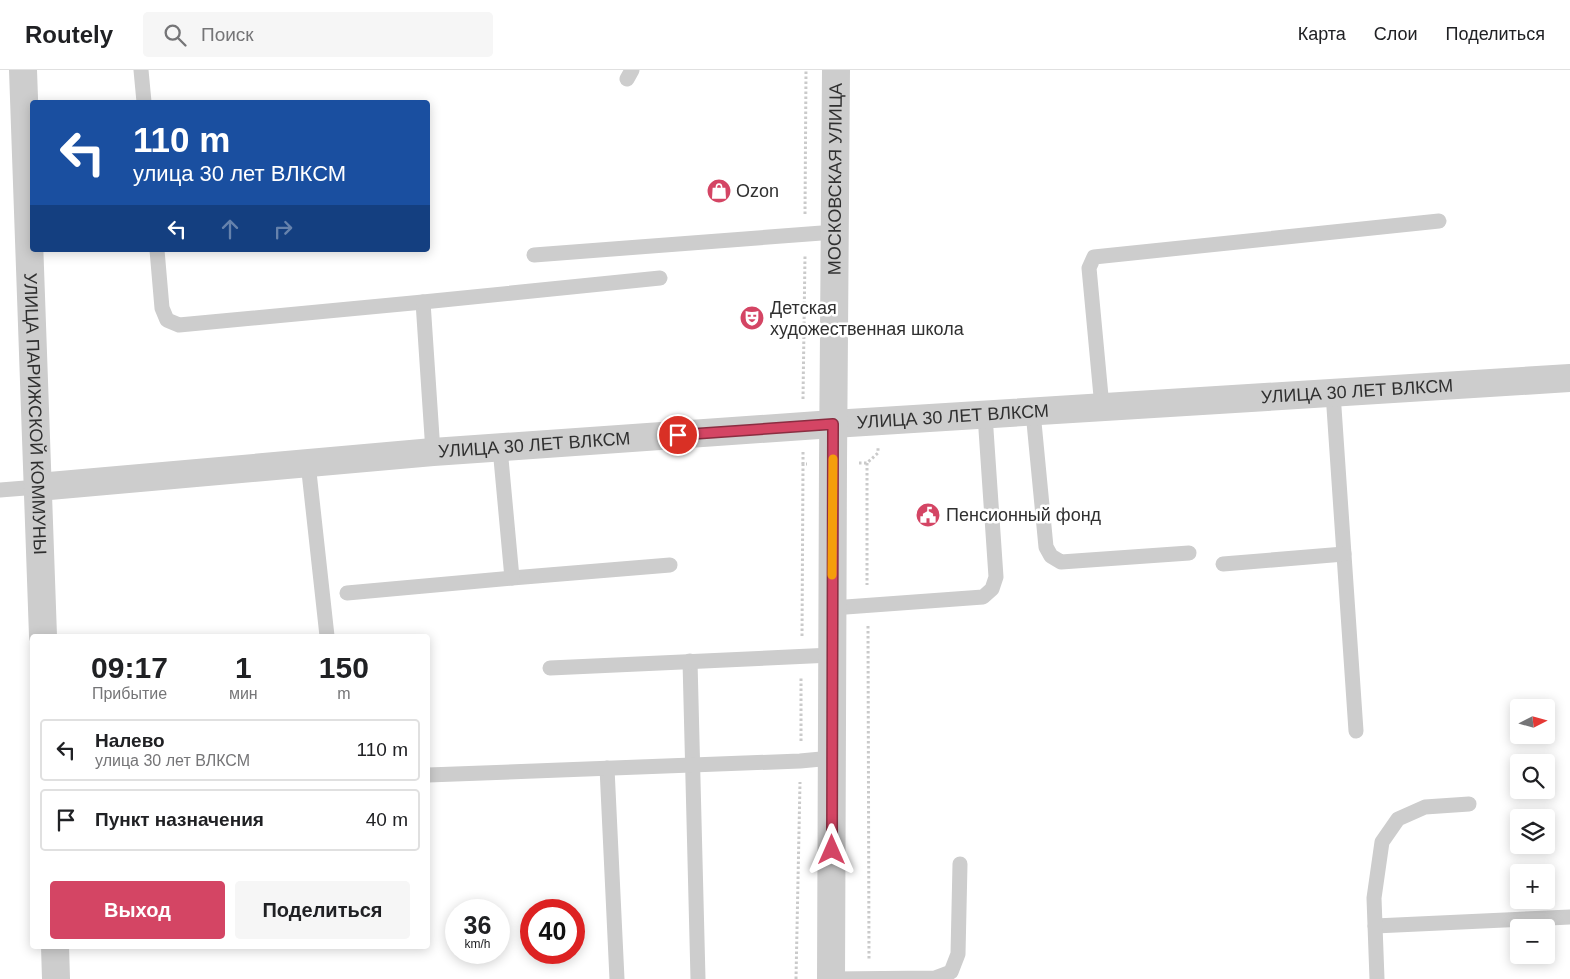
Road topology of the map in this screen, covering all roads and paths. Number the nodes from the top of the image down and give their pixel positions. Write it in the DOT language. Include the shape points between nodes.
graph roads {
  1 [pos="24,70"];
  2 [pos="141,70"];
  3 [pos="836,70"];
  4 [pos="144,100"];
  5 [pos="30,204"];
  6 [pos="1439,221"];
  7 [pos="835,232"];
  8 [pos="32,252"];
  9 [pos="157,252"];
  10 [pos="534,255"];
  11 [pos="660,278"];
  12 [pos="423,302"];
  13 [pos="1570,378"];
  14 [pos="1333,393"];
  15 [pos="1102,408"];
  16 [pos="1033,412"];
  17 [pos="985,415"];
  18 [pos="833,424"];
  19 [pos="500,448"];
  20 [pos="433,452"];
  21 [pos="308,463"];
  22 [pos="867,463"];
  23 [pos="38,487"];
  24 [pos="0,490"];
  25 [pos="1189,553"];
  26 [pos="1344,554"];
  27 [pos="1223,564"];
  28 [pos="670,565"];
  29 [pos="512,578"];
  30 [pos="347,593"];
  31 [pos="868,605"];
  32 [pos="832,608"];
  33 [pos="43,634"];
  34 [pos="327,634"];
  35 [pos="832,654"];
  36 [pos="690,661"];
  37 [pos="550,668"];
  38 [pos="1356,730"];
  39 [pos="832,758"];
  40 [pos="693,765"];
  41 [pos="607,768"];
  42 [pos="430,775"];
  43 [pos="1469,804"];
  44 [pos="960,864"];
  45 [pos="1570,917"];
  46 [pos="1375,926"];
  47 [pos="55,949"];
  48 [pos="869,978"];
  49 [pos="56,979"];
  50 [pos="617,979"];
  51 [pos="698,979"];
  52 [pos="832,979"];
  53 [pos="1377,979"];
  1 -- 5 [label="street, УЛИЦА ПАРИЖСКОЙ КОММУНЫ"];
  2 -- 4 [label="lane"];
  3 -- 7 [label="street, МОСКОВСКАЯ УЛИЦА"];
  6 -- 15 [label="lane" via="1094,257 1089,268"];
  7 -- 10 [label="lane"];
  7 -- 18 [label="street, МОСКОВСКАЯ УЛИЦА"];
  8 -- 23 [label="street, УЛИЦА ПАРИЖСКОЙ КОММУНЫ"];
  9 -- 12 [label="lane" via="162,308 167,320 179,325"];
  11 -- 12 [label="lane"];
  12 -- 20 [label="lane"];
  13 -- 14 [label="street, УЛИЦА 30 ЛЕТ ВЛКСМ"];
  14 -- 15 [label="street, УЛИЦА 30 ЛЕТ ВЛКСМ"];
  14 -- 26 [label="lane"];
  15 -- 16 [label="street, УЛИЦА 30 ЛЕТ ВЛКСМ"];
  16 -- 17 [label="street, УЛИЦА 30 ЛЕТ ВЛКСМ"];
  16 -- 25 [label="lane" via="1046,547 1051,556 1061,562"];
  17 -- 18 [label="street, УЛИЦА 30 ЛЕТ ВЛКСМ"];
  17 -- 31 [label="lane" via="996,577 992,589 983,597"];
  18 -- 19 [label="street, УЛИЦА 30 ЛЕТ ВЛКСМ"];
  18 -- 32 [label="street, МОСКОВСКАЯ УЛИЦА"];
  19 -- 20 [label="street, УЛИЦА 30 ЛЕТ ВЛКСМ"];
  19 -- 29 [label="lane"];
  20 -- 21 [label="street, УЛИЦА 30 ЛЕТ ВЛКСМ"];
  21 -- 23 [label="street, УЛИЦА 30 ЛЕТ ВЛКСМ"];
  21 -- 34 [label="lane"];
  22 -- 31 [label="path"];
  23 -- 24 [label="lane"];
  23 -- 33 [label="street, УЛИЦА ПАРИЖСКОЙ КОММУНЫ"];
  26 -- 27 [label="lane"];
  26 -- 38 [label="lane"];
  28 -- 29 [label="lane"];
  29 -- 30 [label="lane"];
  31 -- 32 [label="lane"];
  31 -- 48 [label="path"];
  32 -- 35 [label="street, МОСКОВСКАЯ УЛИЦА"];
  35 -- 36 [label="lane"];
  35 -- 39 [label="street, МОСКОВСКАЯ УЛИЦА"];
  36 -- 37 [label="lane"];
  36 -- 40 [label="lane"];
  39 -- 40 [label="lane"];
  39 -- 52 [label="street, МОСКОВСКАЯ УЛИЦА"];
  40 -- 41 [label="lane"];
  40 -- 51 [label="lane"];
  41 -- 42 [label="lane"];
  41 -- 50 [label="lane"];
  43 -- 46 [label="lane" via="1425,807 1398,819 1382,842 1374,898"];
  44 -- 48 [label="lane" via="958,954 951,972 935,978"];
  45 -- 46 [label="lane"];
  46 -- 53 [label="lane"];
  47 -- 49 [label="street"];
  48 -- 52 [label="lane"];
}
